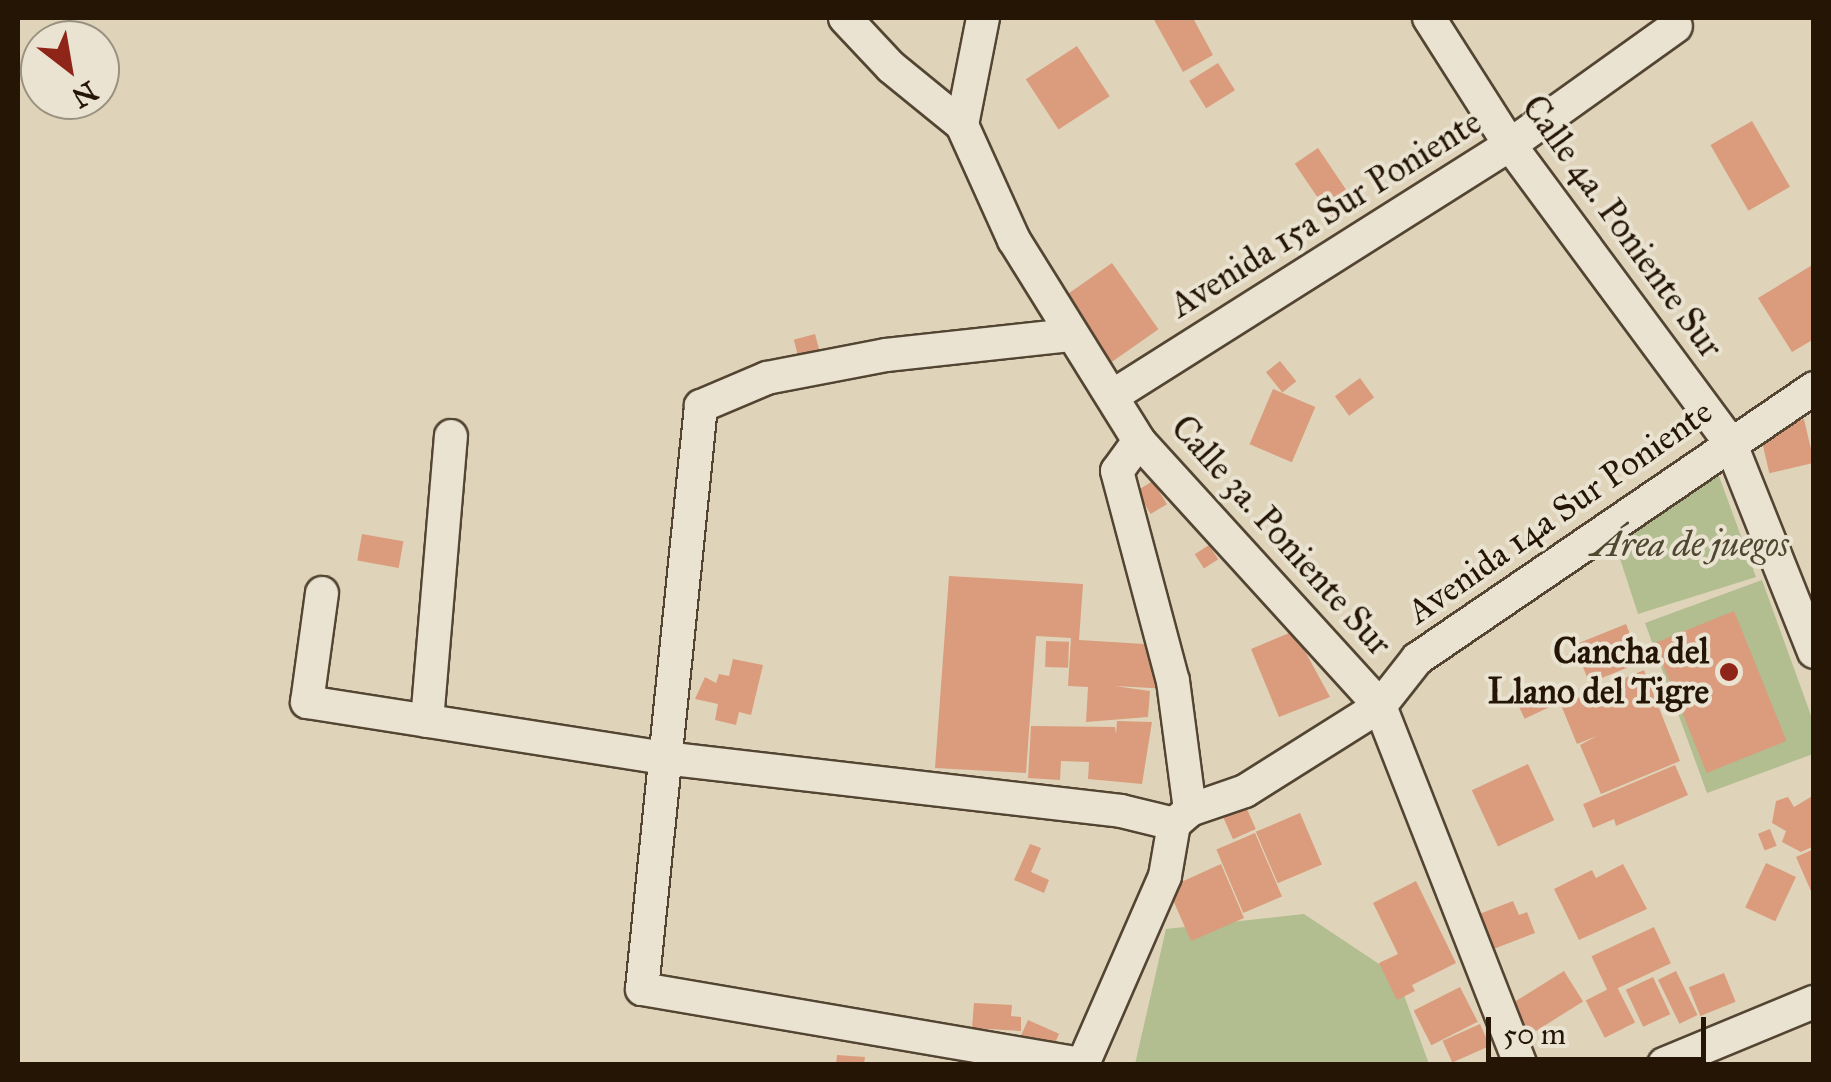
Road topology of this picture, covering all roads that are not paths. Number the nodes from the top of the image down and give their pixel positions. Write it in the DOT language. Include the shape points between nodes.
graph roads {
  1 [pos="844,18"];
  2 [pos="982,18"];
  3 [pos="1428,18"];
  4 [pos="1676,26"];
  5 [pos="962,125"];
  6 [pos="1510,145"];
  7 [pos="1070,335"];
  8 [pos="1814,388"];
  9 [pos="1114,395"];
  10 [pos="452,436"];
  11 [pos="1139,441"];
  12 [pos="1730,442"];
  13 [pos="322,593"];
  14 [pos="1814,652"];
  15 [pos="1380,706"];
  16 [pos="427,720"];
  17 [pos="664,758"];
  18 [pos="1182,817"];
  19 [pos="1814,1002"];
  20 [pos="1081,1064"];
  21 [pos="1520,1064"];
  22 [pos="1664,1064"];
  1 -- 5 [label="street"];
  2 -- 5 [label="street"];
  3 -- 6 [label="street, Calle 4a. Poniente Sur"];
  4 -- 6 [label="street, Avenida 15a Sur Poniente"];
  5 -- 7 [label="street, Calle 3a. Poniente Sur" via="1014,240"];
  6 -- 9 [label="street, Avenida 15a Sur Poniente"];
  6 -- 12 [label="street, Calle 4a. Poniente Sur"];
  7 -- 9 [label="street, Calle 3a. Poniente Sur"];
  7 -- 17 [label="street" via="852,361 767,378 701,406"];
  8 -- 12 [label="street, Avenida 14a Sur Poniente"];
  9 -- 11 [label="street, Calle 3a. Poniente Sur"];
  10 -- 16 [label="street"];
  11 -- 15 [label="street, Calle 3a. Poniente Sur"];
  11 -- 18 [label="street" via="1117,471 1173,681"];
  12 -- 14 [label="street, Calle 4a. Poniente Sur"];
  12 -- 15 [label="street, Avenida 14a Sur Poniente" via="1417,660"];
  13 -- 16 [label="street" via="307,702"];
  15 -- 18 [label="street, Avenida 14a Sur Poniente" via="1246,792"];
  15 -- 21 [label="street, Calle 3a. Poniente Sur"];
  16 -- 17 [label="street"];
  17 -- 18 [label="street"];
  17 -- 20 [label="street" via="642,989"];
  18 -- 20 [label="street" via="1164,876"];
  19 -- 22 [label="street"];
}
